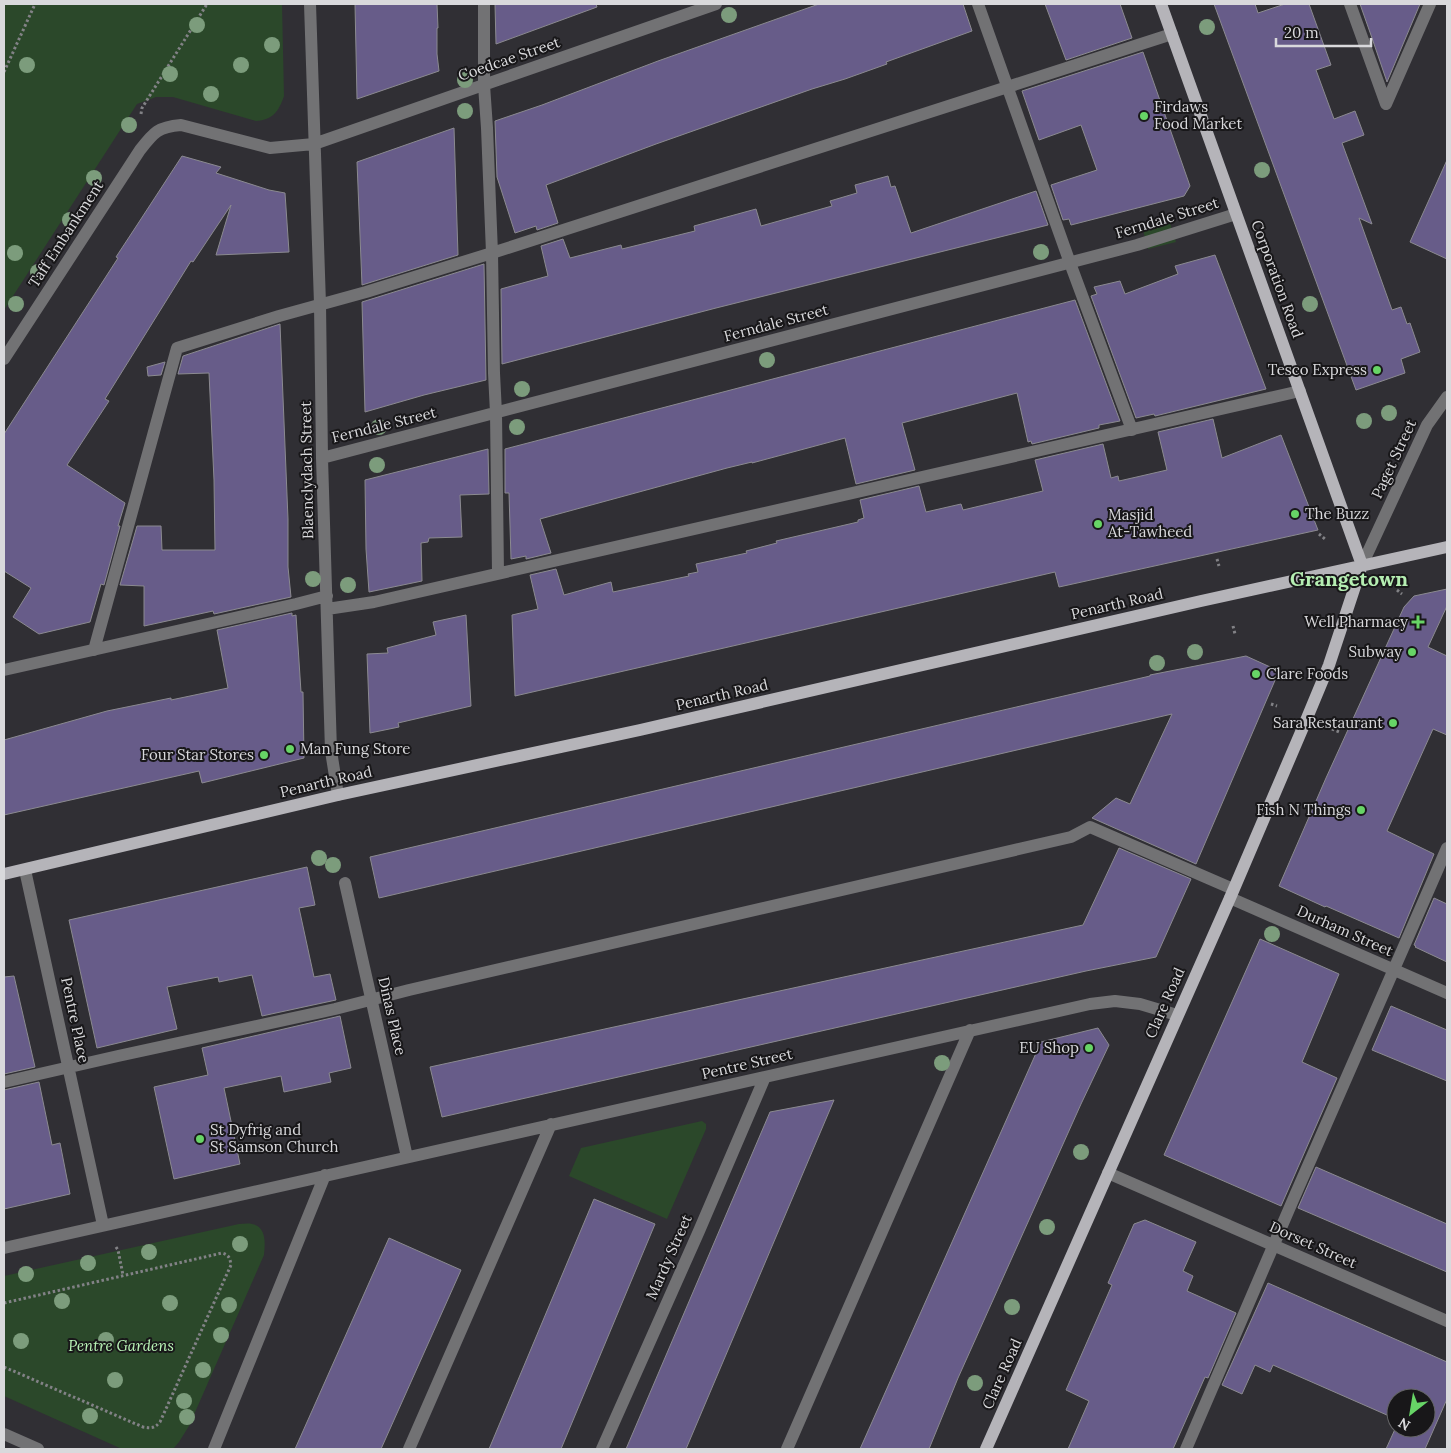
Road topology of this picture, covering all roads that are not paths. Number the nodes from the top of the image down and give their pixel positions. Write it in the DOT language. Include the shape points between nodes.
graph roads {
  1 [pos="310,4"];
  2 [pos="484,4"];
  3 [pos="716,4"];
  4 [pos="978,4"];
  5 [pos="1161,4"];
  6 [pos="1350,4"];
  7 [pos="1430,4"];
  8 [pos="1172,34"];
  9 [pos="484,85"];
  10 [pos="1008,86"];
  11 [pos="159,130"];
  12 [pos="314,144"];
  13 [pos="1236,214"];
  14 [pos="492,253"];
  15 [pos="1070,262"];
  16 [pos="320,304"];
  17 [pos="4,359"];
  18 [pos="1300,391"];
  19 [pos="1447,397"];
  20 [pos="496,413"];
  21 [pos="1132,430"];
  22 [pos="322,458"];
  23 [pos="1447,547"];
  24 [pos="1362,565"];
  25 [pos="498,574"];
  26 [pos="327,603"];
  27 [pos="94,650"];
  28 [pos="4,670"];
  29 [pos="338,795"];
  30 [pos="1447,848"];
  31 [pos="25,870"];
  32 [pos="4,874"];
  33 [pos="345,883"];
  34 [pos="1231,894"];
  35 [pos="1394,970"];
  36 [pos="1447,993"];
  37 [pos="371,999"];
  38 [pos="1177,1015"];
  39 [pos="970,1030"];
  40 [pos="68,1068"];
  41 [pos="764,1076"];
  42 [pos="4,1082"];
  43 [pos="551,1124"];
  44 [pos="408,1157"];
  45 [pos="1108,1173"];
  46 [pos="325,1175"];
  47 [pos="103,1224"];
  48 [pos="1274,1245"];
  49 [pos="4,1248"];
  50 [pos="1447,1321"];
  51 [pos="4,1434"];
  52 [pos="991,1448"];
  53 [pos="38,1449"];
  54 [pos="214,1449"];
  55 [pos="409,1449"];
  56 [pos="602,1449"];
  57 [pos="787,1449"];
  58 [pos="1186,1449"];
  1 -- 12 [label="street"];
  2 -- 9 [label="street"];
  3 -- 9 [label="street, Coedcae Street"];
  4 -- 10 [label="street"];
  5 -- 8 [label="main road, Corporation Road"];
  6 -- 7 [label="street" via="1386,104"];
  8 -- 10 [label="street"];
  8 -- 13 [label="main road, Corporation Road"];
  9 -- 12 [label="street, Coedcae Street"];
  9 -- 14 [label="street"];
  10 -- 14 [label="street"];
  10 -- 15 [label="street"];
  11 -- 12 [label="street, Coedcae Street" via="182,125 270,148"];
  11 -- 17 [label="street, Taff Embankment" via="140,150"];
  12 -- 16 [label="street, Blaenclydach Street"];
  13 -- 15 [label="street, Ferndale Street"];
  13 -- 18 [label="main road, Corporation Road"];
  14 -- 16 [label="street"];
  14 -- 20 [label="street"];
  15 -- 20 [label="street, Ferndale Street"];
  15 -- 21 [label="street"];
  16 -- 22 [label="street, Blaenclydach Street"];
  16 -- 27 [label="street" via="177,348"];
  18 -- 21 [label="street"];
  18 -- 24 [label="main road, Corporation Road"];
  19 -- 24 [label="street, Paget Street" via="1427,425"];
  20 -- 22 [label="street, Ferndale Street"];
  20 -- 25 [label="street"];
  21 -- 25 [label="street"];
  22 -- 26 [label="street, Blaenclydach Street"];
  23 -- 24 [label="main road, Penarth Road"];
  24 -- 29 [label="main road, Penarth Road" via="640,730"];
  24 -- 34 [label="main road, Clare Road" via="1329,665"];
  25 -- 26 [label="street" via="374,602"];
  26 -- 27 [label="street" via="296,604"];
  26 -- 29 [label="street, Blaenclydach Street" via="331,750"];
  27 -- 28 [label="street"];
  29 -- 31 [label="main road, Penarth Road"];
  30 -- 35 [label="street"];
  31 -- 32 [label="main road, Penarth Road"];
  31 -- 40 [label="street, Pentre Place"];
  33 -- 37 [label="street, Dinas Place"];
  34 -- 35 [label="street, Durham Street" via="1290,925"];
  34 -- 37 [label="street, Durham Street" via="1090,827 1071,837"];
  34 -- 38 [label="main road, Clare Road"];
  35 -- 36 [label="street, Durham Street"];
  35 -- 48 [label="street"];
  37 -- 40 [label="street"];
  37 -- 44 [label="street, Dinas Place"];
  38 -- 39 [label="street, Pentre Street" via="1140,1004 1115,1001"];
  38 -- 45 [label="main road, Clare Road"];
  39 -- 41 [label="street, Pentre Street"];
  39 -- 57 [label="street"];
  40 -- 42 [label="street"];
  40 -- 47 [label="street, Pentre Place"];
  41 -- 43 [label="street, Pentre Street"];
  41 -- 56 [label="street, Mardy Street"];
  43 -- 44 [label="street, Pentre Street"];
  43 -- 55 [label="street"];
  44 -- 46 [label="street, Pentre Street"];
  45 -- 48 [label="street, Dorset Street"];
  45 -- 52 [label="main road, Clare Road"];
  46 -- 47 [label="street"];
  46 -- 54 [label="street"];
  47 -- 49 [label="street"];
  48 -- 50 [label="street, Dorset Street"];
  48 -- 58 [label="street"];
  51 -- 53 [label="street"];
}
